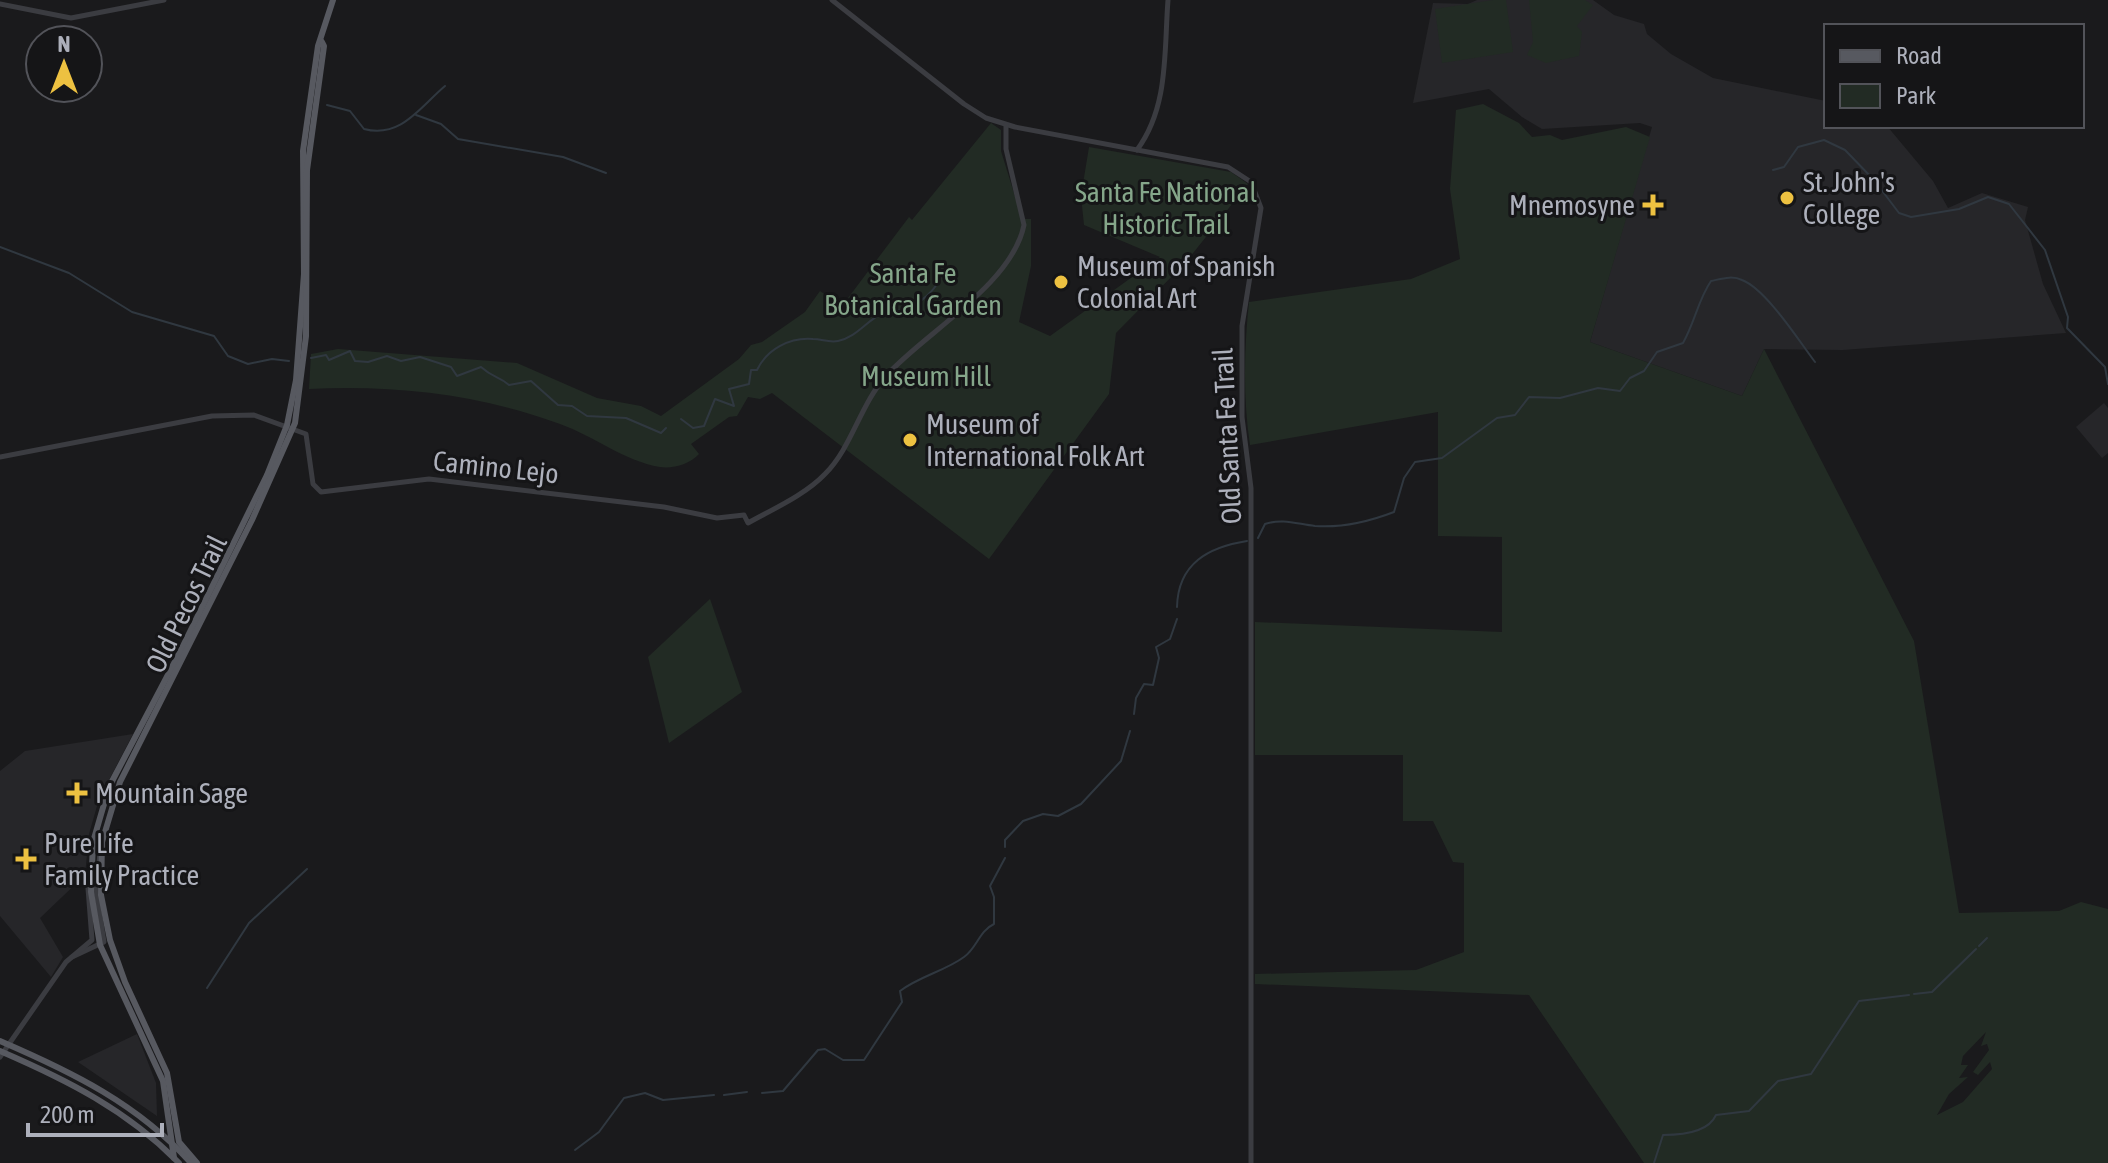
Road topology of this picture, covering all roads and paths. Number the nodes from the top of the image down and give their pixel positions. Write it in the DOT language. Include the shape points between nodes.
graph roads {
  1 [pos="164,0"];
  2 [pos="333,0"];
  3 [pos="832,0"];
  4 [pos="1168,0"];
  5 [pos="0,4"];
  6 [pos="1006,125"];
  7 [pos="1137,150"];
  8 [pos="290,427"];
  9 [pos="0,457"];
  10 [pos="102,842"];
  11 [pos="91,867"];
  12 [pos="100,945"];
  13 [pos="71,957"];
  14 [pos="0,1041"];
  15 [pos="11,1046"];
  16 [pos="1,1054"];
  17 [pos="167,1103"];
  18 [pos="143,1118"];
  19 [pos="170,1141"];
  20 [pos="177,1160"];
  21 [pos="194,1163"];
  22 [pos="1251,1163"];
  1 -- 5 [label="street" via="71,18"];
  2 -- 8 [label="main road, Old Pecos Trail" via="322,42 307,170 306,345 301,394"];
  3 -- 6 [label="street, Old Santa Fe Trail" via="964,104"];
  4 -- 7 [label="street" via="1161,99"];
  6 -- 7 [label="street, Old Santa Fe Trail"];
  6 -- 8 [label="street, Camino Lejo" via="1006,149 1024,225 1001,267 971,302 881,381 823,477 748,523 744,515 717,518 637,503 423,478 321,492 313,484 308,437"];
  7 -- 22 [label="street, Old Santa Fe Trail" via="1228,167 1253,185 1261,219 1243,312 1242,381 1251,488"];
  8 -- 9 [label="street" via="254,415 224,415"];
  8 -- 10 [label="main road, Old Pecos Trail" via="266,491 120,782"];
  8 -- 11 [label="main road, Old Pecos Trail" via="109,787 97,821"];
  10 -- 12 [label="street" via="96,885 104,939"];
  10 -- 21 [label="main road, Old Pecos Trail" via="101,895 110,940 167,1073 179,1142"];
  11 -- 12 [label="main road, Old Pecos Trail"];
  11 -- 13 [label="street" via="93,937"];
  12 -- 13 [label="street"];
  12 -- 17 [label="main road, Old Pecos Trail" via="159,1072"];
  13 -- 15 [label="street"];
  14 -- 15 [label="main road"];
  15 -- 16 [label="street"];
  15 -- 18 [label="main road" via="80,1077"];
  16 -- 20 [label="main road" via="106,1102"];
  17 -- 18 [label="main road" via="163,1121"];
  17 -- 19 [label="main road, Old Pecos Trail"];
  18 -- 19 [label="main road"];
  19 -- 20 [label="main road, Old Pecos Trail"];
  19 -- 21 [label="main road"];
}
